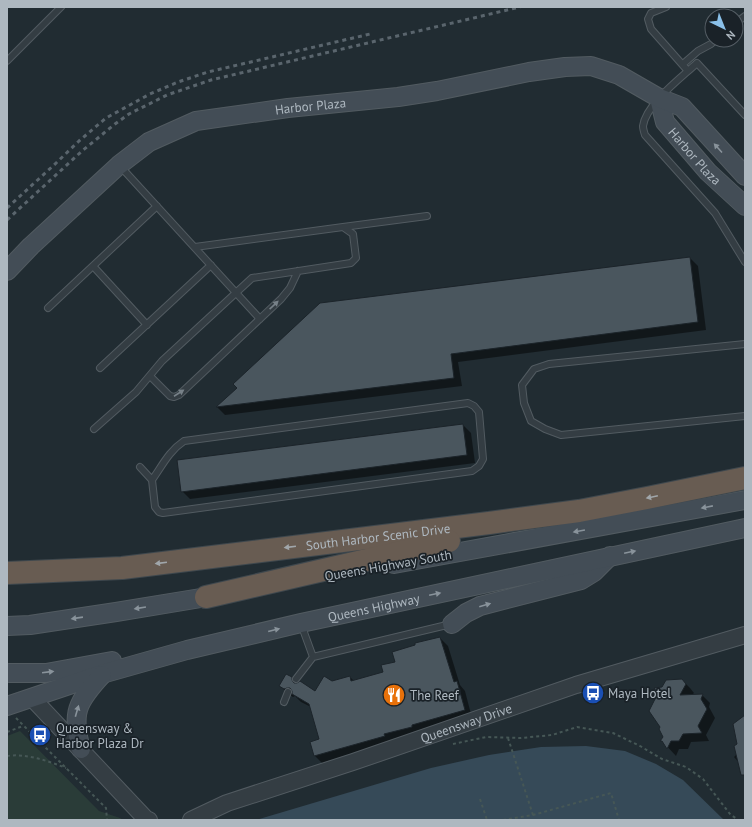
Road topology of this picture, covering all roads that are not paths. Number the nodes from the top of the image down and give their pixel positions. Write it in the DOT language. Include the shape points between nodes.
graph roads {
  1 [pos="61,7"];
  2 [pos="666,7"];
  3 [pos="704,48"];
  4 [pos="7,61"];
  5 [pos="683,64"];
  6 [pos="688,71"];
  7 [pos="659,98"];
  8 [pos="745,115"];
  9 [pos="118,165"];
  10 [pos="708,172"];
  11 [pos="745,176"];
  12 [pos="158,206"];
  13 [pos="745,206"];
  14 [pos="427,216"];
  15 [pos="745,218"];
  16 [pos="343,227"];
  17 [pos="195,247"];
  18 [pos="745,262"];
  19 [pos="211,265"];
  20 [pos="93,266"];
  21 [pos="7,271"];
  22 [pos="298,271"];
  23 [pos="237,294"];
  24 [pos="48,308"];
  25 [pos="260,319"];
  26 [pos="146,325"];
  27 [pos="745,344"];
  28 [pos="100,368"];
  29 [pos="150,376"];
  30 [pos="745,416"];
  31 [pos="94,429"];
  32 [pos="140,467"];
  33 [pos="745,478"];
  34 [pos="152,480"];
  35 [pos="745,500"];
  36 [pos="578,511"];
  37 [pos="745,528"];
  38 [pos="610,556"];
  39 [pos="7,560"];
  40 [pos="17,572"];
  41 [pos="206,597"];
  42 [pos="301,623"];
  43 [pos="452,624"];
  44 [pos="7,626"];
  45 [pos="745,635"];
  46 [pos="248,636"];
  47 [pos="313,657"];
  48 [pos="8,672"];
  49 [pos="102,674"];
  50 [pos="296,679"];
  51 [pos="288,692"];
  52 [pos="32,698"];
  53 [pos="284,702"];
  54 [pos="7,706"];
  55 [pos="81,749"];
  56 [pos="149,820"];
  57 [pos="191,820"];
  1 -- 4 [label="lane"];
  2 -- 5 [label="lane" via="651,13 648,19 651,30"];
  3 -- 5 [label="lane"];
  5 -- 6 [label="lane"];
  6 -- 7 [label="lane"];
  6 -- 8 [label="lane" via="697,63"];
  7 -- 9 [label="main road, Harbor Plaza" via="619,75 591,66 565,67 398,97 288,108 196,121 149,142"];
  7 -- 10 [label="main road, Harbor Plaza" via="665,122"];
  11 -- 7 [label="main road, Harbor Plaza, one-way" via="682,107"];
  7 -- 18 [label="lane" via="647,115 643,127 645,135 715,213"];
  9 -- 12 [label="lane"];
  9 -- 21 [label="main road, Harbor Plaza"];
  10 -- 13 [label="main road, Harbor Plaza"];
  10 -- 15 [label="main road"];
  12 -- 17 [label="lane"];
  12 -- 20 [label="lane"];
  14 -- 16 [label="lane"];
  16 -- 17 [label="lane"];
  16 -- 22 [label="lane" via="353,234 356,258 351,263"];
  17 -- 19 [label="lane"];
  19 -- 23 [label="lane"];
  19 -- 26 [label="lane"];
  20 -- 24 [label="lane"];
  20 -- 26 [label="lane"];
  22 -- 23 [label="lane" via="252,278"];
  25 -- 22 [label="lane, one-way" via="290,288"];
  23 -- 25 [label="lane"];
  23 -- 29 [label="lane" via="162,361"];
  29 -- 25 [label="lane, one-way" via="170,396 179,395"];
  26 -- 28 [label="lane"];
  27 -- 30 [label="lane" via="549,364 534,369 522,384 524,403 531,421 561,435"];
  29 -- 31 [label="lane"];
  32 -- 34 [label="lane"];
  33 -- 36 [label="highway, South Harbor Scenic Drive, one-way"];
  34 -- 34 [label="lane" via="155,507 164,513 472,471 479,466 483,458 478,412 468,403 184,441 170,453"];
  35 -- 41 [label="main road, Queens Highway South, one-way"];
  36 -- 40 [label="highway, South Harbor Scenic Drive, one-way" via="122,568"];
  36 -- 41 [label="highway"];
  38 -- 37 [label="main road, Queens Highway, one-way"];
  42 -- 38 [label="main road, Queens Highway, one-way"];
  43 -- 38 [label="main road, one-way" via="480,606 581,580 594,572"];
  39 -- 40 [label="highway"];
  41 -- 44 [label="main road, Queens Highway South, one-way" via="30,625"];
  46 -- 42 [label="main road, Queens Highway, one-way"];
  42 -- 47 [label="lane"];
  43 -- 47 [label="lane"];
  45 -- 57 [label="street, Queensway Drive" via="576,685 227,803"];
  48 -- 46 [label="main road, one-way" via="46,673"];
  46 -- 49 [label="main road, Queens Highway"];
  47 -- 50 [label="lane"];
  48 -- 52 [label="main road"];
  49 -- 52 [label="main road, Queens Highway"];
  55 -- 49 [label="main road, one-way" via="77,735 76,712 90,687"];
  51 -- 53 [label="lane"];
  52 -- 54 [label="main road, Queens Highway"];
  52 -- 55 [label="street"];
  55 -- 56 [label="street"];
}
